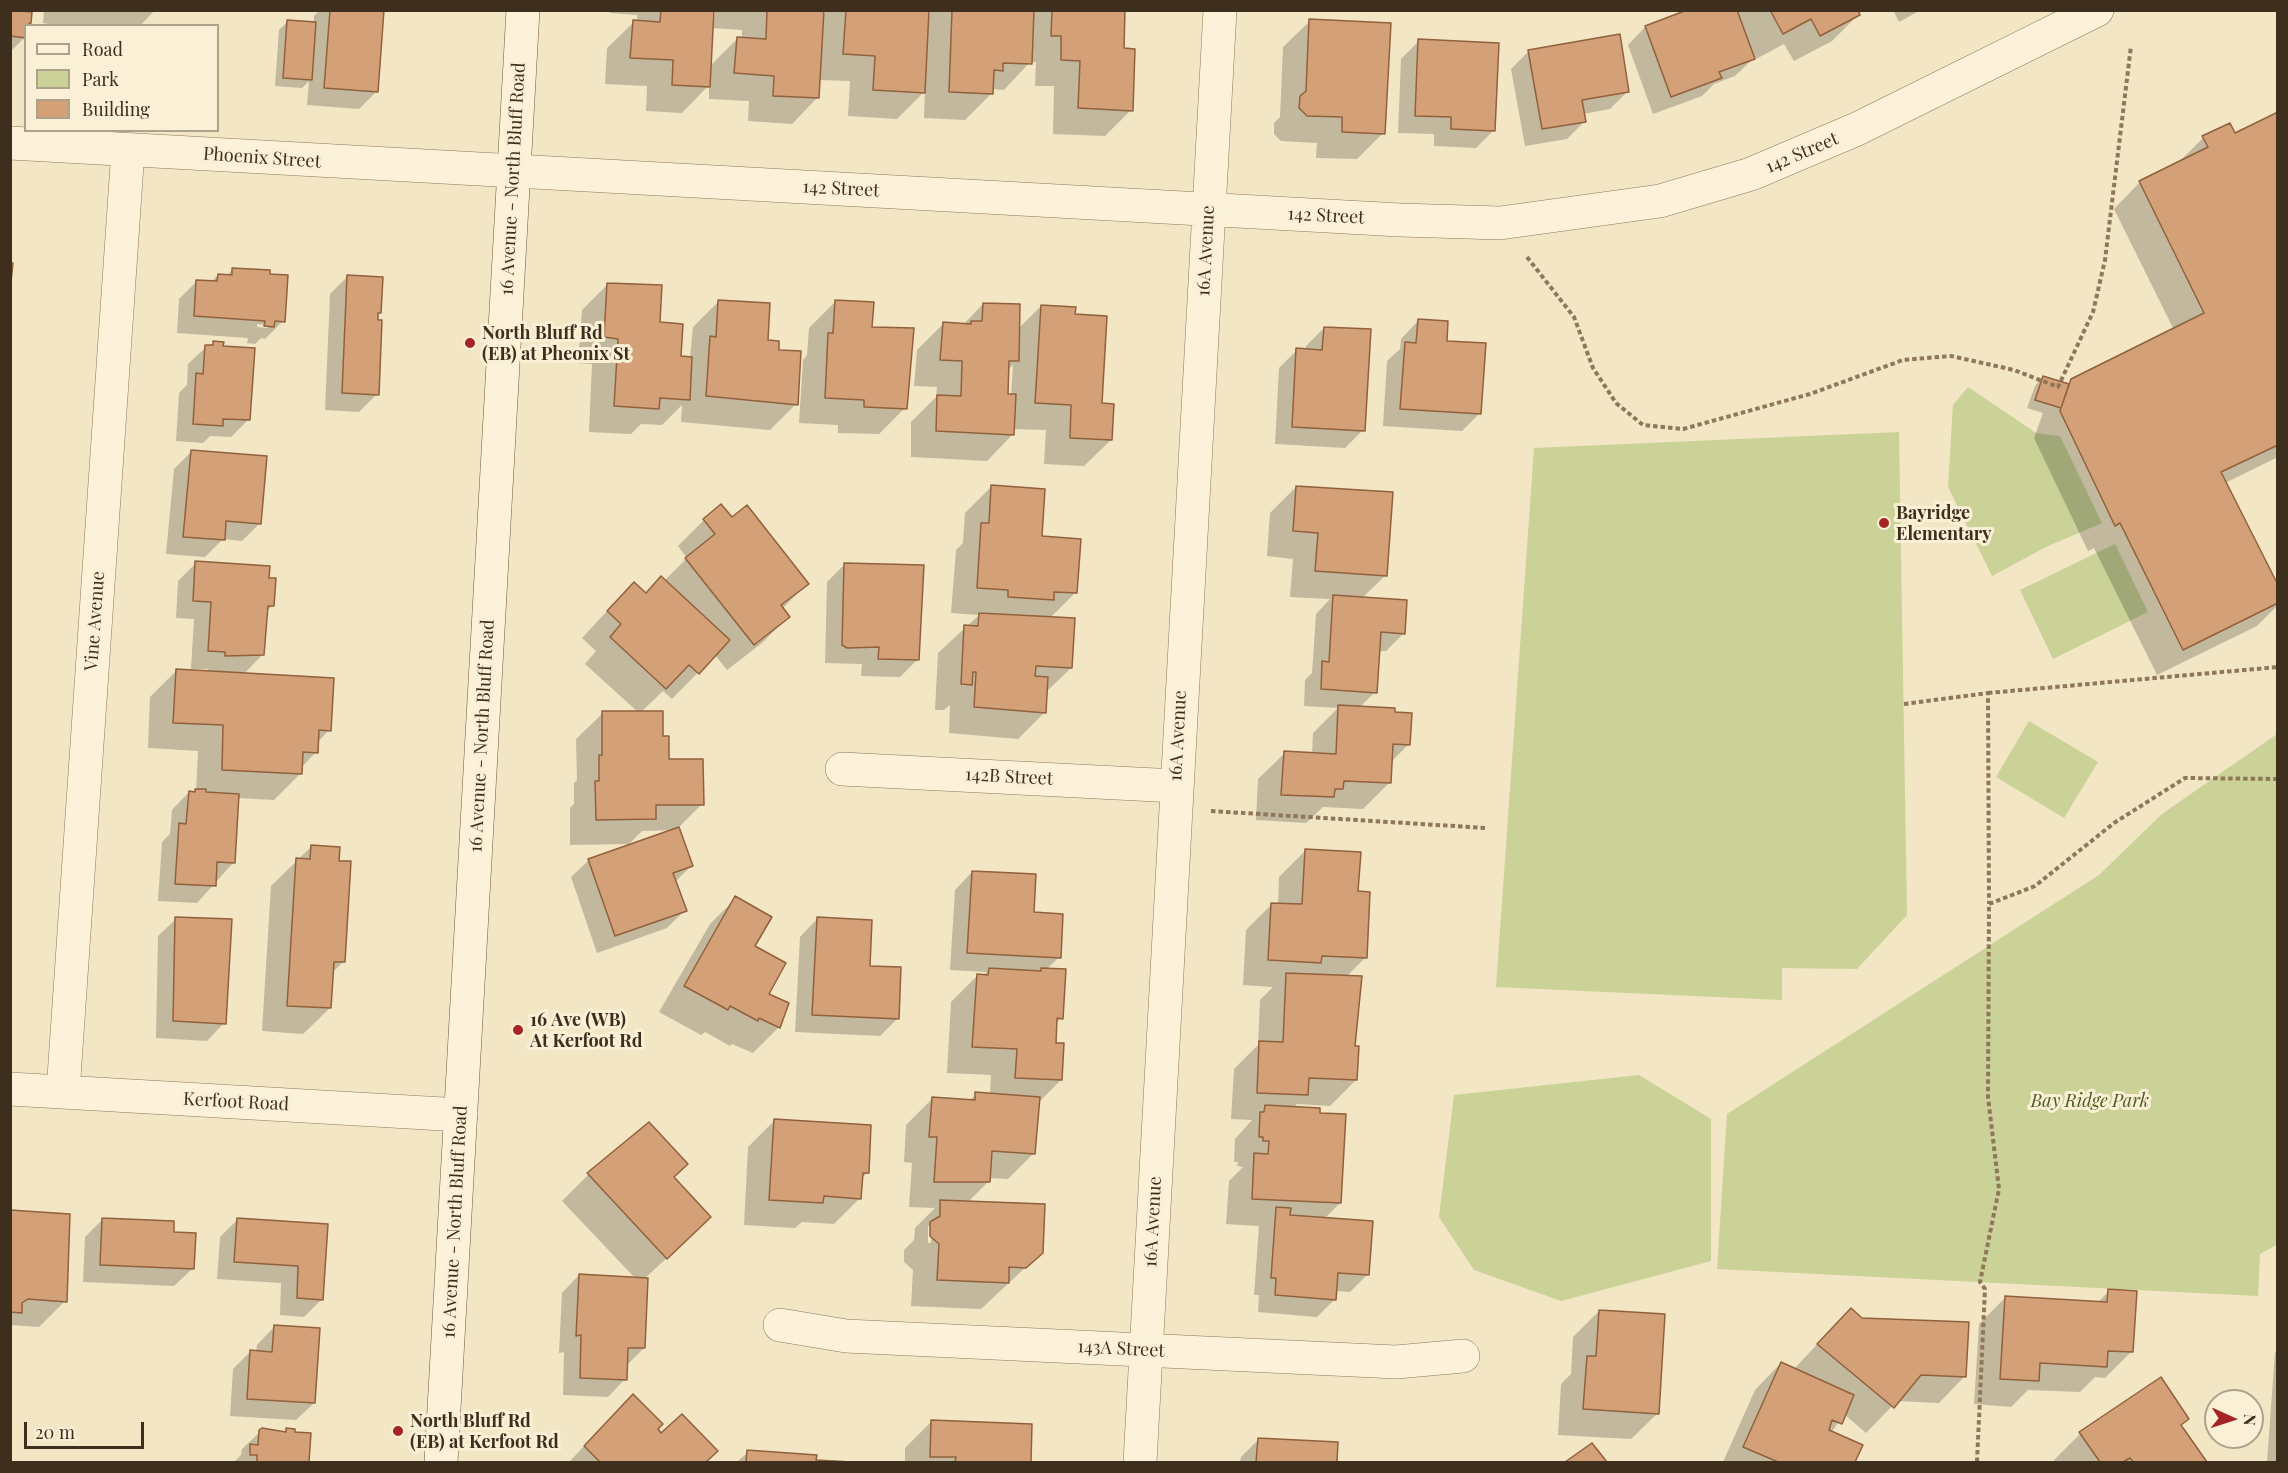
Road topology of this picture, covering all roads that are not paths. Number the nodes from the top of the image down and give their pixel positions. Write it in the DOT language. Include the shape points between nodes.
graph roads {
  1 [pos="523,10"];
  2 [pos="1220,10"];
  3 [pos="2097,10"];
  4 [pos="10,143"];
  5 [pos="128,150"];
  6 [pos="514,172"];
  7 [pos="1208,208"];
  8 [pos="842,769"];
  9 [pos="1175,797"];
  10 [pos="10,1089"];
  11 [pos="63,1092"];
  12 [pos="460,1115"];
  13 [pos="780,1325"];
  14 [pos="1147,1350"];
  15 [pos="1462,1356"];
  16 [pos="441,1462"];
  17 [pos="1140,1462"];
  1 -- 6 [label="street, 16 Avenue - North Bluff Road"];
  2 -- 7 [label="street, 16A Avenue"];
  3 -- 7 [label="street, 142 Street" via="1821,147 1751,174 1660,201 1500,223"];
  4 -- 5 [label="street, Phoenix Street"];
  5 -- 6 [label="street, Phoenix Street"];
  5 -- 11 [label="street, Vine Avenue"];
  6 -- 7 [label="street, 142 Street"];
  6 -- 12 [label="street, 16 Avenue - North Bluff Road"];
  7 -- 9 [label="street, 16A Avenue"];
  8 -- 9 [label="street, 142B Street"];
  9 -- 14 [label="street, 16A Avenue"];
  10 -- 11 [label="street, Kerfoot Road"];
  11 -- 12 [label="street, Kerfoot Road"];
  12 -- 16 [label="street, 16 Avenue - North Bluff Road"];
  13 -- 14 [label="street, 143A Street" via="846,1336"];
  14 -- 15 [label="street, 143A Street" via="1396,1362"];
  14 -- 17 [label="street, 16A Avenue"];
}
